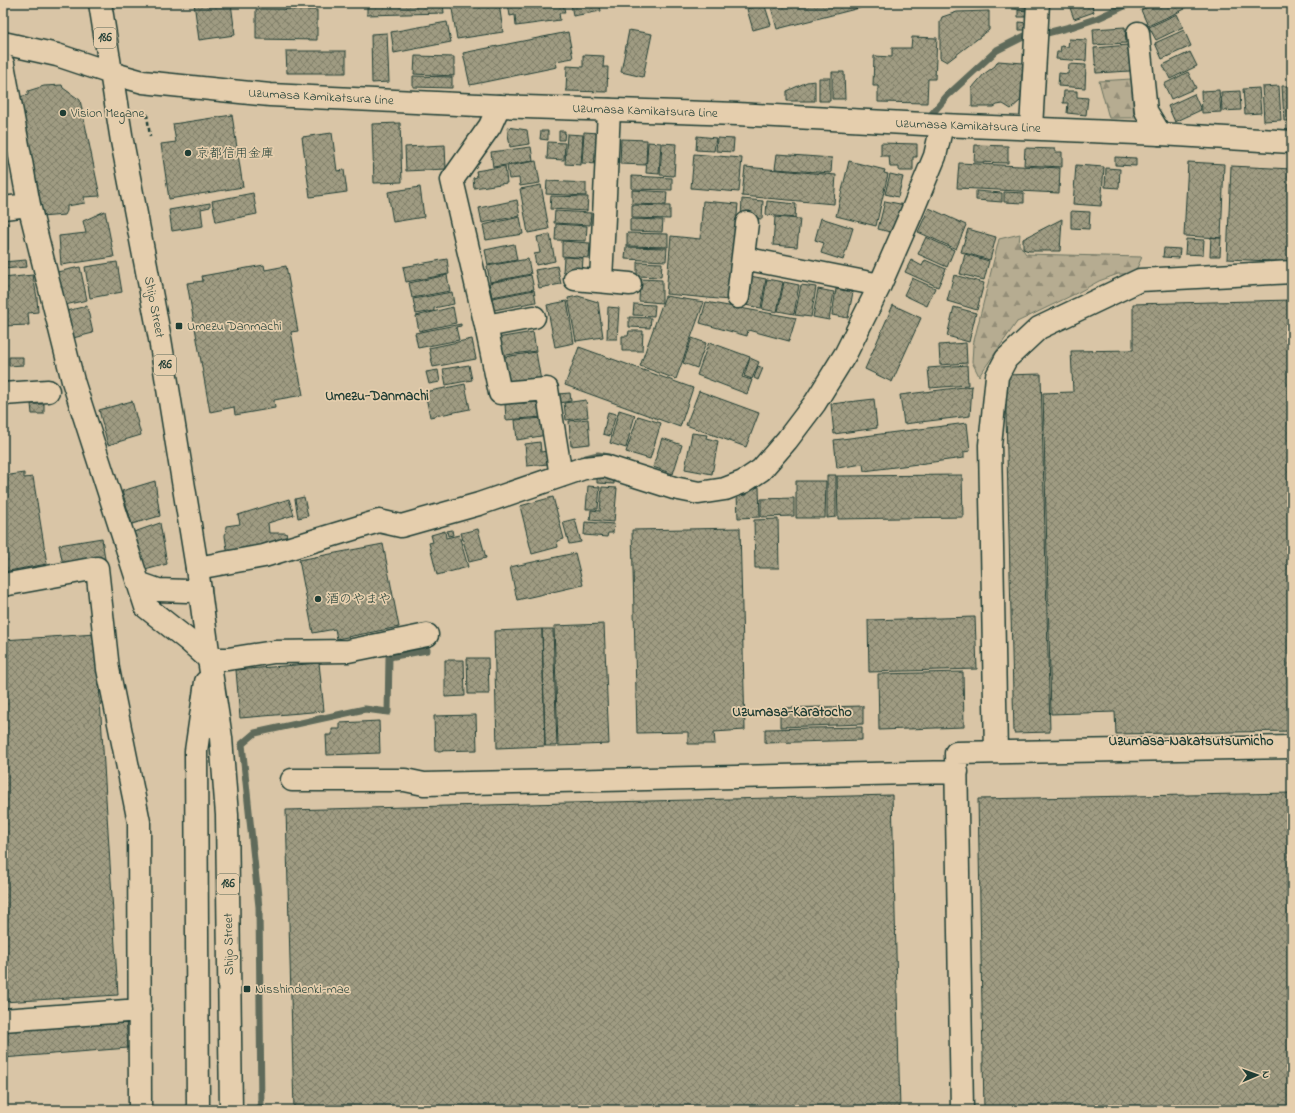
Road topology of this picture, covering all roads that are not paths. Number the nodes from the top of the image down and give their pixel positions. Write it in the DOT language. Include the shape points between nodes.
graph roads {
  1 [pos="100,3"];
  2 [pos="1038,3"];
  3 [pos="1138,33"];
  4 [pos="3,43"];
  5 [pos="3,64"];
  6 [pos="111,73"];
  7 [pos="499,106"];
  8 [pos="609,110"];
  9 [pos="942,125"];
  10 [pos="1031,128"];
  11 [pos="1160,134"];
  12 [pos="1292,142"];
  13 [pos="29,205"];
  14 [pos="3,208"];
  15 [pos="746,223"];
  16 [pos="743,258"];
  17 [pos="1292,272"];
  18 [pos="575,279"];
  19 [pos="601,281"];
  20 [pos="630,284"];
  21 [pos="880,285"];
  22 [pos="738,297"];
  23 [pos="534,317"];
  24 [pos="486,326"];
  25 [pos="48,391"];
  26 [pos="3,394"];
  27 [pos="560,476"];
  28 [pos="197,568"];
  29 [pos="138,583"];
  30 [pos="3,585"];
  31 [pos="200,590"];
  32 [pos="427,636"];
  33 [pos="209,659"];
  34 [pos="1292,747"];
  35 [pos="996,752"];
  36 [pos="957,772"];
  37 [pos="292,780"];
  38 [pos="140,1010"];
  39 [pos="3,1020"];
  40 [pos="140,1110"];
  41 [pos="198,1110"];
  42 [pos="231,1110"];
  43 [pos="962,1110"];
  1 -- 6 [label="main road, Shijo Street / 186"];
  2 -- 10 [label="main road"];
  3 -- 11 [label="main road" via="1146,111"];
  4 -- 6 [label="main road, Uzumasa Kamikatsura Line" via="57,55"];
  5 -- 13 [label="main road"];
  6 -- 7 [label="main road, Uzumasa Kamikatsura Line" via="143,82 270,95"];
  6 -- 28 [label="main road, Shijo Street / 186" via="160,339"];
  7 -- 8 [label="main road, Uzumasa Kamikatsura Line"];
  7 -- 24 [label="main road" via="490,126 452,180"];
  8 -- 9 [label="main road, Uzumasa Kamikatsura Line"];
  8 -- 19 [label="main road"];
  9 -- 10 [label="main road, Uzumasa Kamikatsura Line"];
  9 -- 21 [label="main road" via="935,156"];
  10 -- 11 [label="main road, Uzumasa Kamikatsura Line"];
  11 -- 12 [label="main road, Uzumasa Kamikatsura Line"];
  13 -- 14 [label="main road"];
  13 -- 29 [label="main road" via="72,381"];
  15 -- 16 [label="main road"];
  16 -- 21 [label="main road"];
  16 -- 22 [label="main road"];
  17 -- 35 [label="main road" via="1140,280 1039,328 1006,359 997,376 990,445"];
  18 -- 19 [label="main road"];
  19 -- 20 [label="main road"];
  21 -- 27 [label="main road" via="846,354 815,403 761,470 743,482 725,489 699,493 674,488 605,466 584,468"];
  23 -- 24 [label="main road"];
  24 -- 27 [label="main road" via="500,393 547,389"];
  25 -- 26 [label="main road"];
  27 -- 28 [label="main road" via="479,504 401,526 379,521 264,556"];
  28 -- 31 [label="main road, Shijo Street / 186"];
  29 -- 31 [label="main road" via="158,590"];
  29 -- 33 [label="main road" via="146,607"];
  30 -- 38 [label="main road" via="97,568 108,669 138,822"];
  31 -- 33 [label="main road, Shijo Street / 186"];
  32 -- 33 [label="main road" via="348,651 274,652 228,659"];
  33 -- 41 [label="main road, Shijo Street / 186" via="196,751"];
  33 -- 42 [label="main road, Shijo Street / 186" via="221,738 227,815"];
  34 -- 35 [label="main road"];
  35 -- 36 [label="main road" via="956,753"];
  36 -- 37 [label="main road" via="424,784 405,780"];
  36 -- 43 [label="main road"];
  38 -- 39 [label="main road"];
  38 -- 40 [label="main road"];
}
